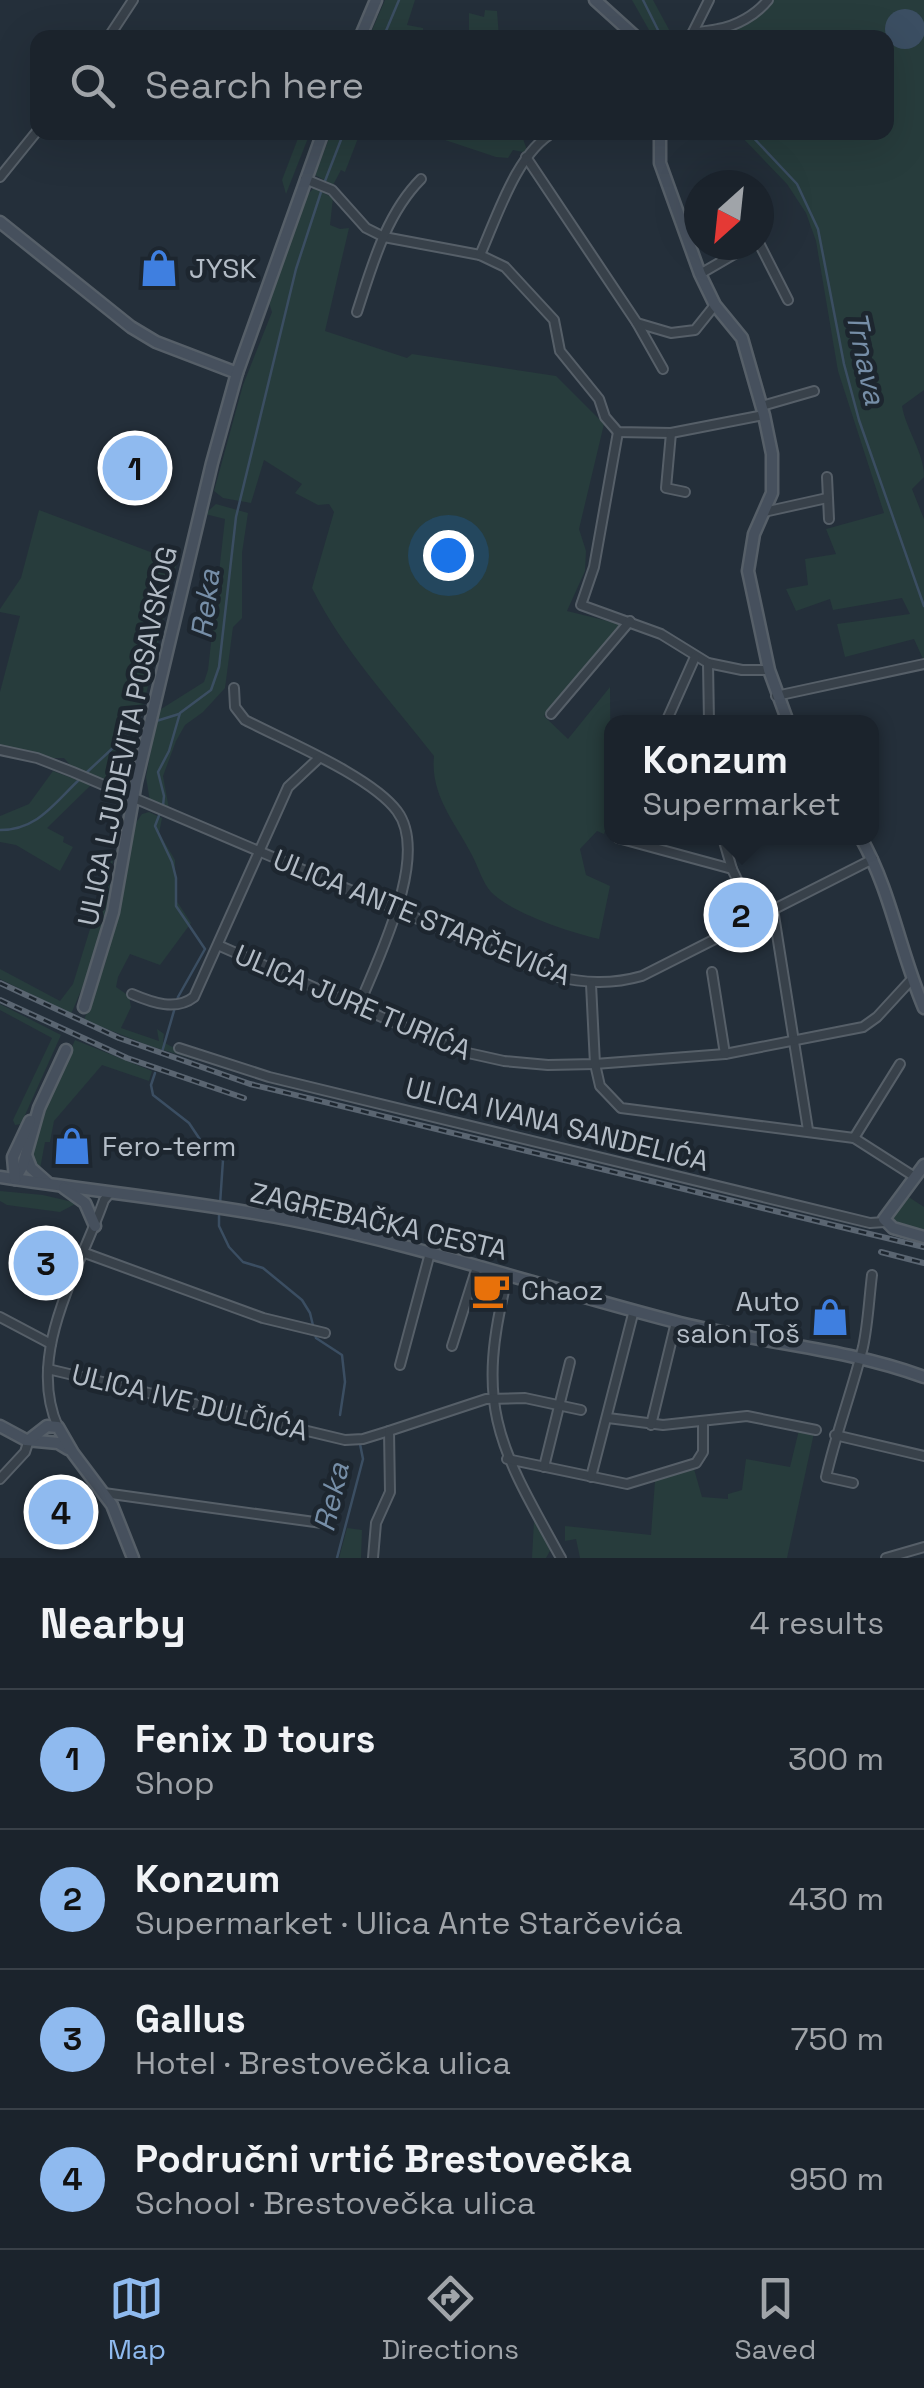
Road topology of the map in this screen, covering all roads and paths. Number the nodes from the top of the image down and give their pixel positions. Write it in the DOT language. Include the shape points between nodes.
graph roads {
  1 [pos="133,0"];
  2 [pos="376,0"];
  3 [pos="595,0"];
  4 [pos="709,0"];
  5 [pos="768,0"];
  6 [pos="113,30"];
  7 [pos="363,30"];
  8 [pos="628,30"];
  9 [pos="692,30"];
  10 [pos="710,30"];
  11 [pos="30,140"];
  12 [pos="321,140"];
  13 [pos="540,140"];
  14 [pos="660,140"];
  15 [pos="526,157"];
  16 [pos="517,174"];
  17 [pos="0,177"];
  18 [pos="421,179"];
  19 [pos="544,179"];
  20 [pos="309,181"];
  21 [pos="0,222"];
  22 [pos="384,237"];
  23 [pos="480,255"];
  24 [pos="724,260"];
  25 [pos="767,260"];
  26 [pos="700,274"];
  27 [pos="788,300"];
  28 [pos="715,305"];
  29 [pos="357,312"];
  30 [pos="637,323"];
  31 [pos="663,370"];
  32 [pos="237,373"];
  33 [pos="814,392"];
  34 [pos="763,410"];
  35 [pos="618,432"];
  36 [pos="671,434"];
  37 [pos="827,477"];
  38 [pos="685,492"];
  39 [pos="827,498"];
  40 [pos="764,512"];
  41 [pos="829,519"];
  42 [pos="630,621"];
  43 [pos="695,657"];
  44 [pos="708,663"];
  45 [pos="924,664"];
  46 [pos="769,670"];
  47 [pos="234,688"];
  48 [pos="776,696"];
  49 [pos="551,714"];
  50 [pos="669,715"];
  51 [pos="710,715"];
  52 [pos="785,715"];
  53 [pos="0,750"];
  54 [pos="318,758"];
  55 [pos="133,798"];
  56 [pos="643,845"];
  57 [pos="726,845"];
  58 [pos="865,845"];
  59 [pos="260,851"];
  60 [pos="873,859"];
  61 [pos="732,870"];
  62 [pos="397,909"];
  63 [pos="773,909"];
  64 [pos="755,918"];
  65 [pos="220,946"];
  66 [pos="712,972"];
  67 [pos="912,978"];
  68 [pos="591,984"];
  69 [pos="132,994"];
  70 [pos="84,1007"];
  71 [pos="358,1008"];
  72 [pos="924,1008"];
  73 [pos="795,1041"];
  74 [pos="179,1048"];
  75 [pos="66,1050"];
  76 [pos="725,1054"];
  77 [pos="595,1064"];
  78 [pos="900,1064"];
  79 [pos="808,1130"];
  80 [pos="854,1138"];
  81 [pos="20,1153"];
  82 [pos="924,1165"];
  83 [pos="0,1173"];
  84 [pos="915,1176"];
  85 [pos="15,1179"];
  86 [pos="54,1184"];
  87 [pos="114,1190"];
  88 [pos="884,1222"];
  89 [pos="96,1226"];
  90 [pos="924,1236"];
  91 [pos="85,1253"];
  92 [pos="430,1253"];
  93 [pos="477,1267"];
  94 [pos="508,1275"];
  95 [pos="872,1275"];
  96 [pos="634,1310"];
  97 [pos="0,1317"];
  98 [pos="676,1322"];
  99 [pos="317,1331"];
  100 [pos="50,1344"];
  101 [pos="452,1346"];
  102 [pos="859,1358"];
  103 [pos="570,1362"];
  104 [pos="400,1365"];
  105 [pos="48,1369"];
  106 [pos="924,1377"];
  107 [pos="492,1399"];
  108 [pos="559,1405"];
  109 [pos="582,1410"];
  110 [pos="608,1418"];
  111 [pos="703,1422"];
  112 [pos="651,1425"];
  113 [pos="0,1426"];
  114 [pos="816,1430"];
  115 [pos="389,1431"];
  116 [pos="52,1433"];
  117 [pos="835,1435"];
  118 [pos="29,1440"];
  119 [pos="924,1456"];
  120 [pos="508,1459"];
  121 [pos="544,1467"];
  122 [pos="592,1477"];
  123 [pos="0,1479"];
  124 [pos="853,1483"];
  125 [pos="104,1493"];
  126 [pos="329,1524"];
  127 [pos="924,1547"];
  128 [pos="559,1557"];
  129 [pos="133,1558"];
  130 [pos="373,1558"];
  131 [pos="886,1558"];
  1 -- 6 [label="street"];
  2 -- 7 [label="main road"];
  3 -- 8 [label="main road"];
  4 -- 9 [label="street"];
  5 -- 10 [label="street" via="731,26"];
  11 -- 17 [label="street"];
  12 -- 20 [label="main road, ULICA LJUDEVITA POSAVSKOG"];
  13 -- 15 [label="street"];
  14 -- 26 [label="main road" via="660,163"];
  15 -- 16 [label="street"];
  15 -- 19 [label="street"];
  16 -- 19 [label="street"];
  16 -- 23 [label="street"];
  18 -- 22 [label="street" via="405,194"];
  19 -- 30 [label="street"];
  20 -- 22 [label="street" via="332,190 366,228"];
  20 -- 32 [label="main road, ULICA LJUDEVITA POSAVSKOG"];
  21 -- 32 [label="main road" via="130,327"];
  22 -- 23 [label="street"];
  22 -- 29 [label="street"];
  23 -- 35 [label="street" via="505,267 554,320 560,352"];
  24 -- 26 [label="street"];
  25 -- 27 [label="street"];
  26 -- 28 [label="main road"];
  28 -- 30 [label="street" via="694,330 671,333"];
  28 -- 34 [label="main road" via="742,338"];
  30 -- 31 [label="street"];
  32 -- 55 [label="main road, ULICA LJUDEVITA POSAVSKOG"];
  33 -- 34 [label="street"];
  34 -- 36 [label="street"];
  34 -- 40 [label="main road" via="772,454 772,493"];
  35 -- 36 [label="street"];
  35 -- 42 [label="street" via="582,605"];
  36 -- 38 [label="street" via="666,488"];
  37 -- 39 [label="street"];
  39 -- 40 [label="street"];
  39 -- 41 [label="street"];
  40 -- 46 [label="main road" via="748,570"];
  42 -- 43 [label="street"];
  42 -- 49 [label="street"];
  43 -- 44 [label="street"];
  43 -- 50 [label="street"];
  44 -- 46 [label="street"];
  44 -- 51 [label="street"];
  45 -- 48 [label="street"];
  46 -- 48 [label="main road"];
  47 -- 54 [label="street" via="235,706 246,720"];
  48 -- 52 [label="main road"];
  53 -- 55 [label="street, ULICA ANTE STARČEVIĆA" via="37,758"];
  54 -- 59 [label="street" via="288,788"];
  54 -- 62 [label="street" via="398,812 407,858"];
  55 -- 59 [label="street, ULICA ANTE STARČEVIĆA"];
  55 -- 70 [label="main road, ULICA LJUDEVITA POSAVSKOG" via="113,912"];
  56 -- 61 [label="street"];
  57 -- 61 [label="street"];
  58 -- 60 [label="main road"];
  59 -- 62 [label="street, ULICA ANTE STARČEVIĆA"];
  59 -- 65 [label="street"];
  60 -- 63 [label="street, ULICA ANTE STARČEVIĆA"];
  60 -- 67 [label="main road"];
  61 -- 64 [label="street"];
  62 -- 68 [label="street, ULICA ANTE STARČEVIĆA" via="552,976"];
  62 -- 71 [label="street"];
  63 -- 64 [label="street, ULICA ANTE STARČEVIĆA"];
  63 -- 73 [label="street"];
  64 -- 68 [label="street, ULICA ANTE STARČEVIĆA" via="642,976"];
  65 -- 69 [label="street" via="194,996 176,1004"];
  65 -- 71 [label="street, ULICA JURE TURIĆA"];
  66 -- 76 [label="street"];
  67 -- 72 [label="main road"];
  67 -- 73 [label="street, ULICA JURE TURIĆA" via="863,1027"];
  68 -- 77 [label="street"];
  71 -- 77 [label="street, ULICA JURE TURIĆA" via="474,1054 548,1066"];
  73 -- 76 [label="street, ULICA JURE TURIĆA"];
  73 -- 79 [label="street"];
  74 -- 88 [label="street, ULICA IVANA SANDELIĆA" via="287,1081"];
  75 -- 81 [label="main road"];
  76 -- 77 [label="street, ULICA JURE TURIĆA"];
  77 -- 79 [label="street" via="600,1086 621,1108"];
  78 -- 80 [label="street"];
  79 -- 80 [label="street"];
  80 -- 84 [label="street"];
  81 -- 83 [label="main road"];
  81 -- 85 [label="main road"];
  81 -- 86 [label="main road"];
  82 -- 84 [label="main road"];
  83 -- 85 [label="main road, ZAGREBAČKA CESTA"];
  84 -- 88 [label="main road"];
  85 -- 86 [label="main road, ZAGREBAČKA CESTA"];
  86 -- 87 [label="main road, ZAGREBAČKA CESTA"];
  86 -- 89 [label="main road" via="85,1203"];
  87 -- 89 [label="street"];
  87 -- 92 [label="main road, ZAGREBAČKA CESTA" via="292,1220"];
  88 -- 90 [label="main road, ULICA IVANA SANDELIĆA"];
  89 -- 91 [label="street"];
  91 -- 99 [label="street"];
  91 -- 100 [label="street"];
  92 -- 93 [label="main road, ZAGREBAČKA CESTA"];
  92 -- 104 [label="street"];
  93 -- 94 [label="main road, ZAGREBAČKA CESTA"];
  93 -- 101 [label="street"];
  94 -- 96 [label="main road, ZAGREBAČKA CESTA"];
  94 -- 107 [label="street"];
  95 -- 102 [label="street"];
  96 -- 98 [label="main road, ZAGREBAČKA CESTA"];
  96 -- 110 [label="street"];
  97 -- 100 [label="street"];
  98 -- 102 [label="main road, ZAGREBAČKA CESTA"];
  98 -- 112 [label="street"];
  100 -- 105 [label="street"];
  102 -- 106 [label="main road, ZAGREBAČKA CESTA"];
  102 -- 117 [label="street"];
  103 -- 108 [label="street"];
  105 -- 115 [label="street, ULICA IVE DULČIĆA" via="345,1440"];
  105 -- 116 [label="street"];
  107 -- 108 [label="street"];
  107 -- 115 [label="street, ULICA IVE DULČIĆA"];
  107 -- 120 [label="street"];
  108 -- 109 [label="street"];
  108 -- 121 [label="street"];
  110 -- 112 [label="street"];
  110 -- 122 [label="street"];
  111 -- 112 [label="street"];
  111 -- 114 [label="street" via="747,1416"];
  111 -- 122 [label="street" via="703,1452 691,1466 632,1484"];
  113 -- 118 [label="main road"];
  115 -- 130 [label="street" via="390,1492 376,1523"];
  116 -- 118 [label="main road"];
  116 -- 125 [label="main road"];
  117 -- 119 [label="street"];
  117 -- 124 [label="street" via="826,1477"];
  118 -- 123 [label="street"];
  120 -- 121 [label="street"];
  120 -- 128 [label="street"];
  121 -- 122 [label="street"];
  125 -- 126 [label="street"];
  125 -- 129 [label="main road"];
  127 -- 131 [label="street"];
}
